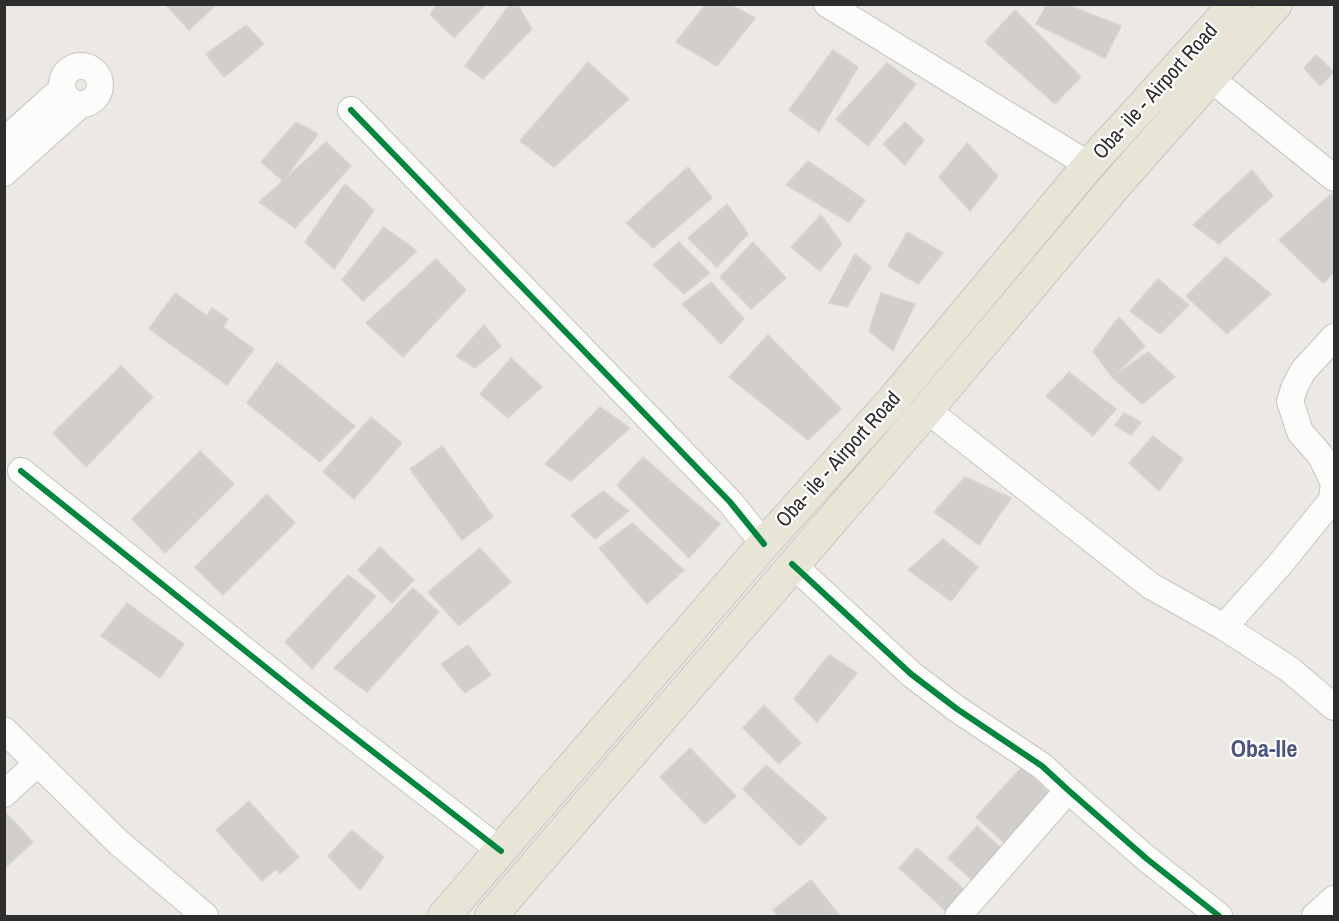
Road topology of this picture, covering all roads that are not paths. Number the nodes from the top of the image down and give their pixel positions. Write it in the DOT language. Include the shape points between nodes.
graph roads {
  1 [pos="827,4"];
  2 [pos="1235,4"];
  3 [pos="1276,4"];
  4 [pos="1210,78"];
  5 [pos="351,110"];
  6 [pos="4,141"];
  7 [pos="1089,165"];
  8 [pos="4,173"];
  9 [pos="1335,178"];
  10 [pos="1335,337"];
  11 [pos="927,410"];
  12 [pos="21,471"];
  13 [pos="764,544"];
  14 [pos="792,564"];
  15 [pos="1224,627"];
  16 [pos="1335,707"];
  17 [pos="4,730"];
  18 [pos="38,763"];
  19 [pos="1068,790"];
  20 [pos="4,794"];
  21 [pos="501,851"];
  22 [pos="1335,899"];
  23 [pos="457,912"];
  24 [pos="205,916"];
  25 [pos="491,916"];
  26 [pos="958,916"];
  27 [pos="1219,916"];
  28 [pos="1315,916"];
  1 -- 7 [label="street"];
  2 -- 7 [label="main road, Oba- ile - Airport Road"];
  3 -- 4 [label="main road, Oba- ile - Airport Road"];
  4 -- 9 [label="street"];
  4 -- 11 [label="main road, Oba- ile - Airport Road"];
  5 -- 13 [label="street" via="722,493"];
  6 -- 8 [label="street" via="72,97"];
  7 -- 13 [label="main road, Oba- ile - Airport Road" via="893,400"];
  10 -- 15 [label="street" via="1304,371 1290,401 1300,432 1321,456 1334,483 1332,500"];
  11 -- 14 [label="main road, Oba- ile - Airport Road"];
  11 -- 15 [label="street" via="1151,586"];
  12 -- 21 [label="street"];
  13 -- 21 [label="main road, Oba- ile - Airport Road"];
  14 -- 19 [label="street" via="912,674 1042,766"];
  14 -- 25 [label="main road, Oba- ile - Airport Road"];
  15 -- 16 [label="street" via="1289,669"];
  17 -- 18 [label="street"];
  18 -- 20 [label="street"];
  18 -- 24 [label="street" via="118,842"];
  19 -- 26 [label="street"];
  19 -- 27 [label="street"];
  21 -- 23 [label="main road, Oba- ile - Airport Road"];
  22 -- 28 [label="street"];
}
